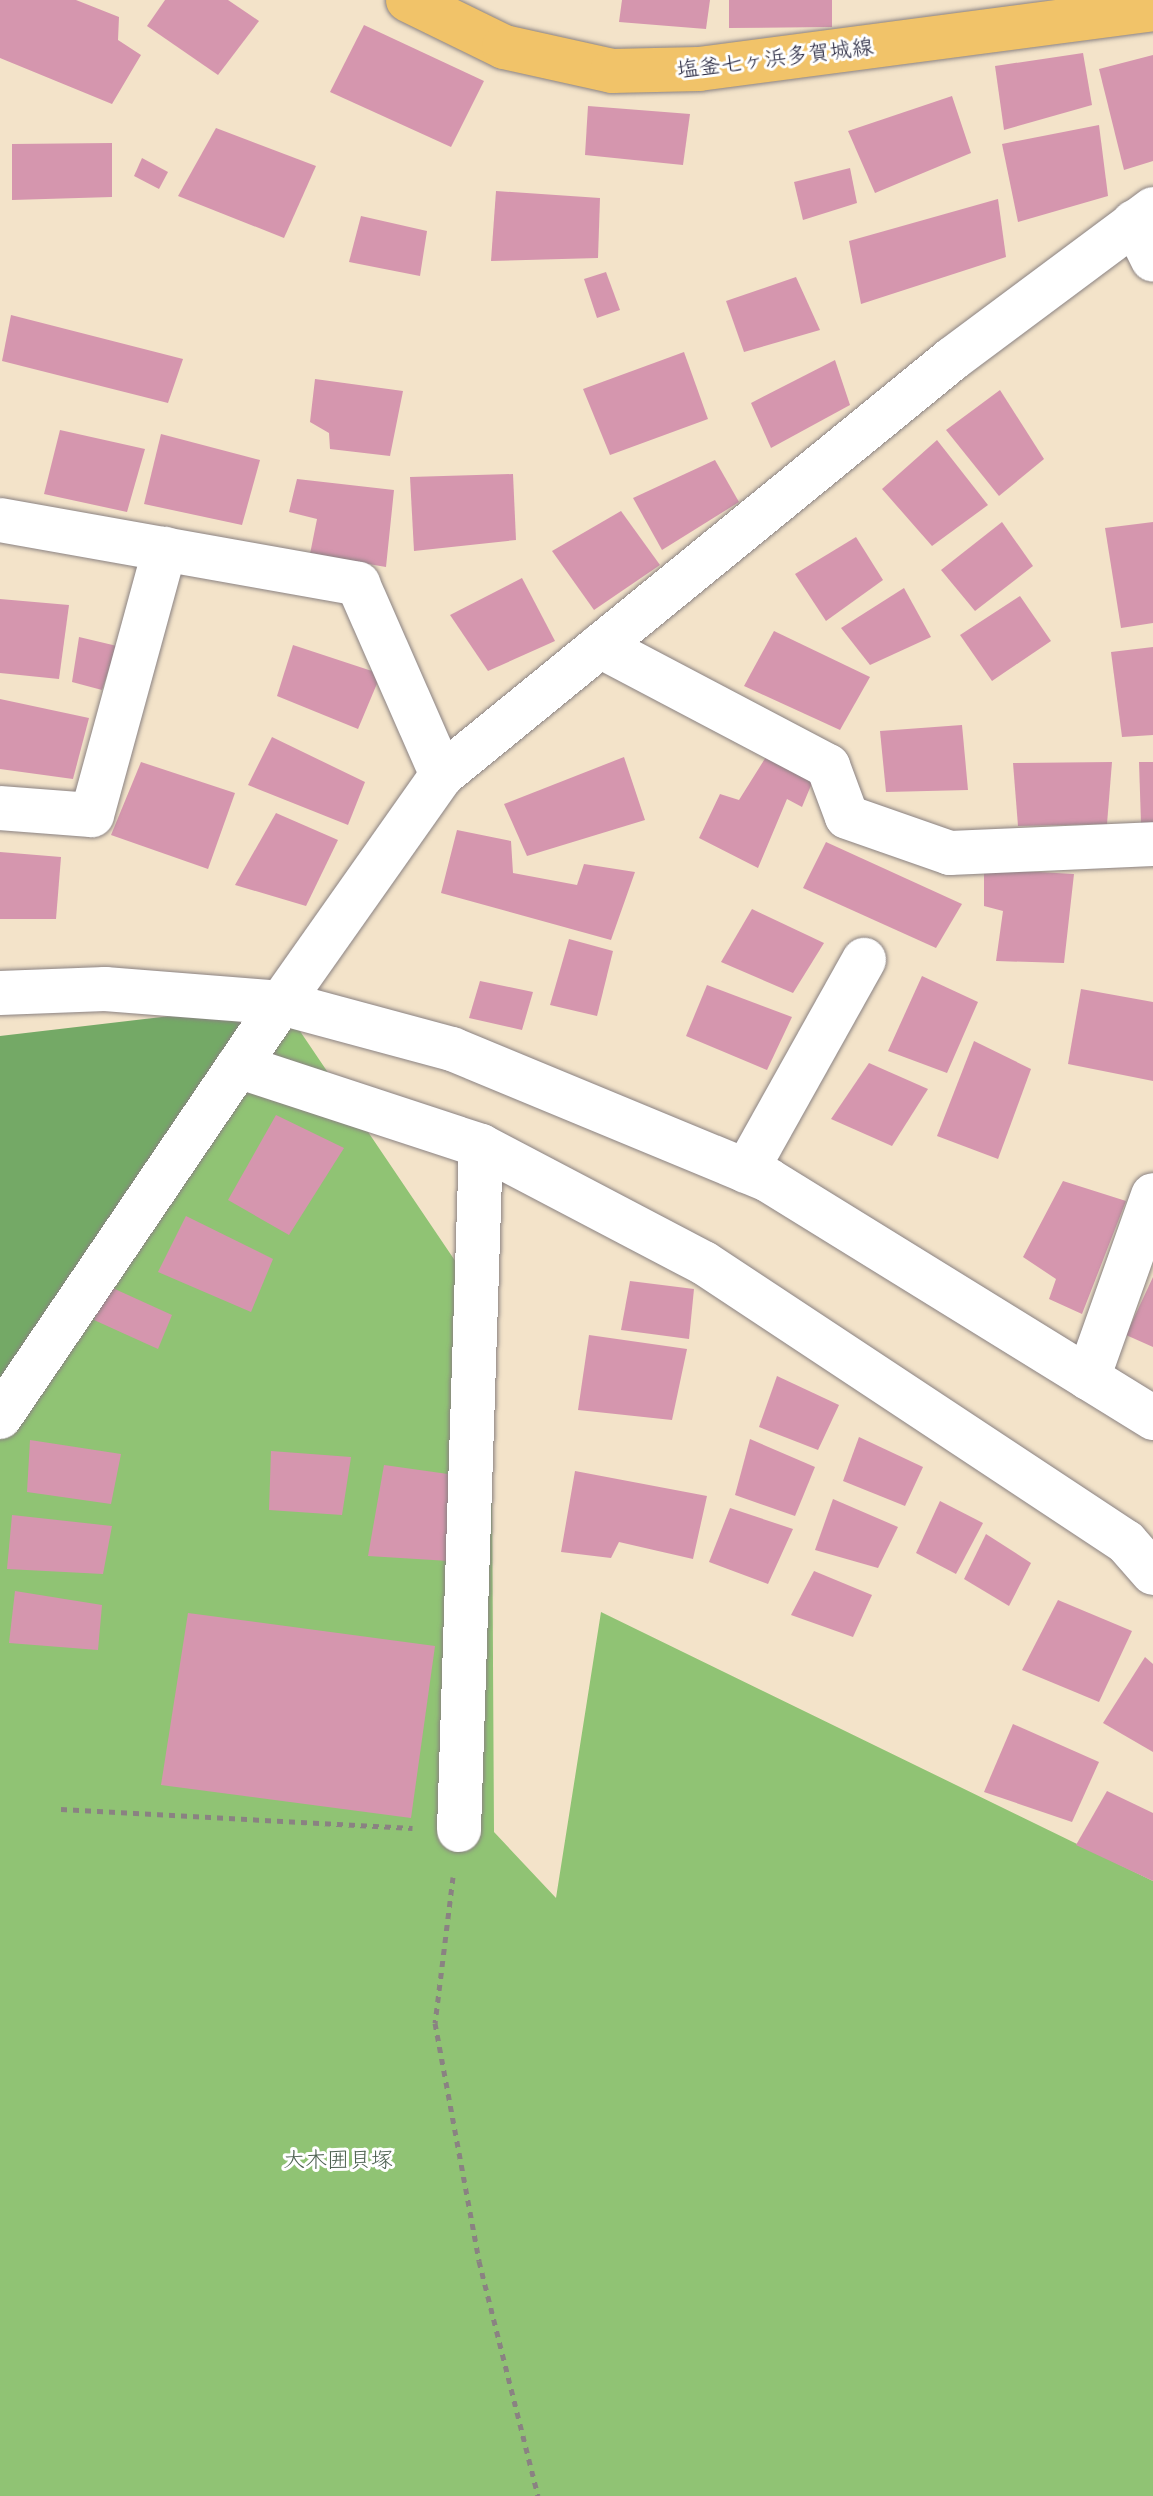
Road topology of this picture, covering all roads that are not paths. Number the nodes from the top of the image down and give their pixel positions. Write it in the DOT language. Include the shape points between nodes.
graph roads {
  1 [pos="408,0"];
  2 [pos="1153,9"];
  3 [pos="454,10"];
  4 [pos="1147,230"];
  5 [pos="0,520"];
  6 [pos="165,549"];
  7 [pos="600,646"];
  8 [pos="442,775"];
  9 [pos="0,808"];
  10 [pos="1153,844"];
  11 [pos="864,960"];
  12 [pos="0,993"];
  13 [pos="281,1003"];
  14 [pos="238,1066"];
  15 [pos="481,1146"];
  16 [pos="746,1171"];
  17 [pos="1153,1195"];
  18 [pos="1088,1378"];
  19 [pos="0,1417"];
  20 [pos="1153,1418"];
  21 [pos="1153,1573"];
  22 [pos="459,1830"];
  1 -- 3 [label="main road, 塩釜七ヶ浜多賀城線"];
  2 -- 3 [label="main road, 塩釜七ヶ浜多賀城線" via="653,71 612,71 504,47"];
  4 -- 7 [label="street" via="952,359"];
  5 -- 6 [label="street"];
  6 -- 8 [label="street" via="358,584"];
  6 -- 9 [label="street" via="92,815"];
  7 -- 8 [label="street"];
  7 -- 10 [label="street" via="828,766 847,817 950,853"];
  8 -- 13 [label="street"];
  11 -- 16 [label="street"];
  12 -- 13 [label="street" via="105,989"];
  13 -- 14 [label="street"];
  13 -- 16 [label="street" via="452,1049"];
  14 -- 15 [label="street"];
  14 -- 19 [label="street"];
  15 -- 21 [label="street" via="704,1263 1126,1542"];
  15 -- 22 [label="street"];
  16 -- 18 [label="street"];
  17 -- 18 [label="street"];
  18 -- 20 [label="street"];
}
